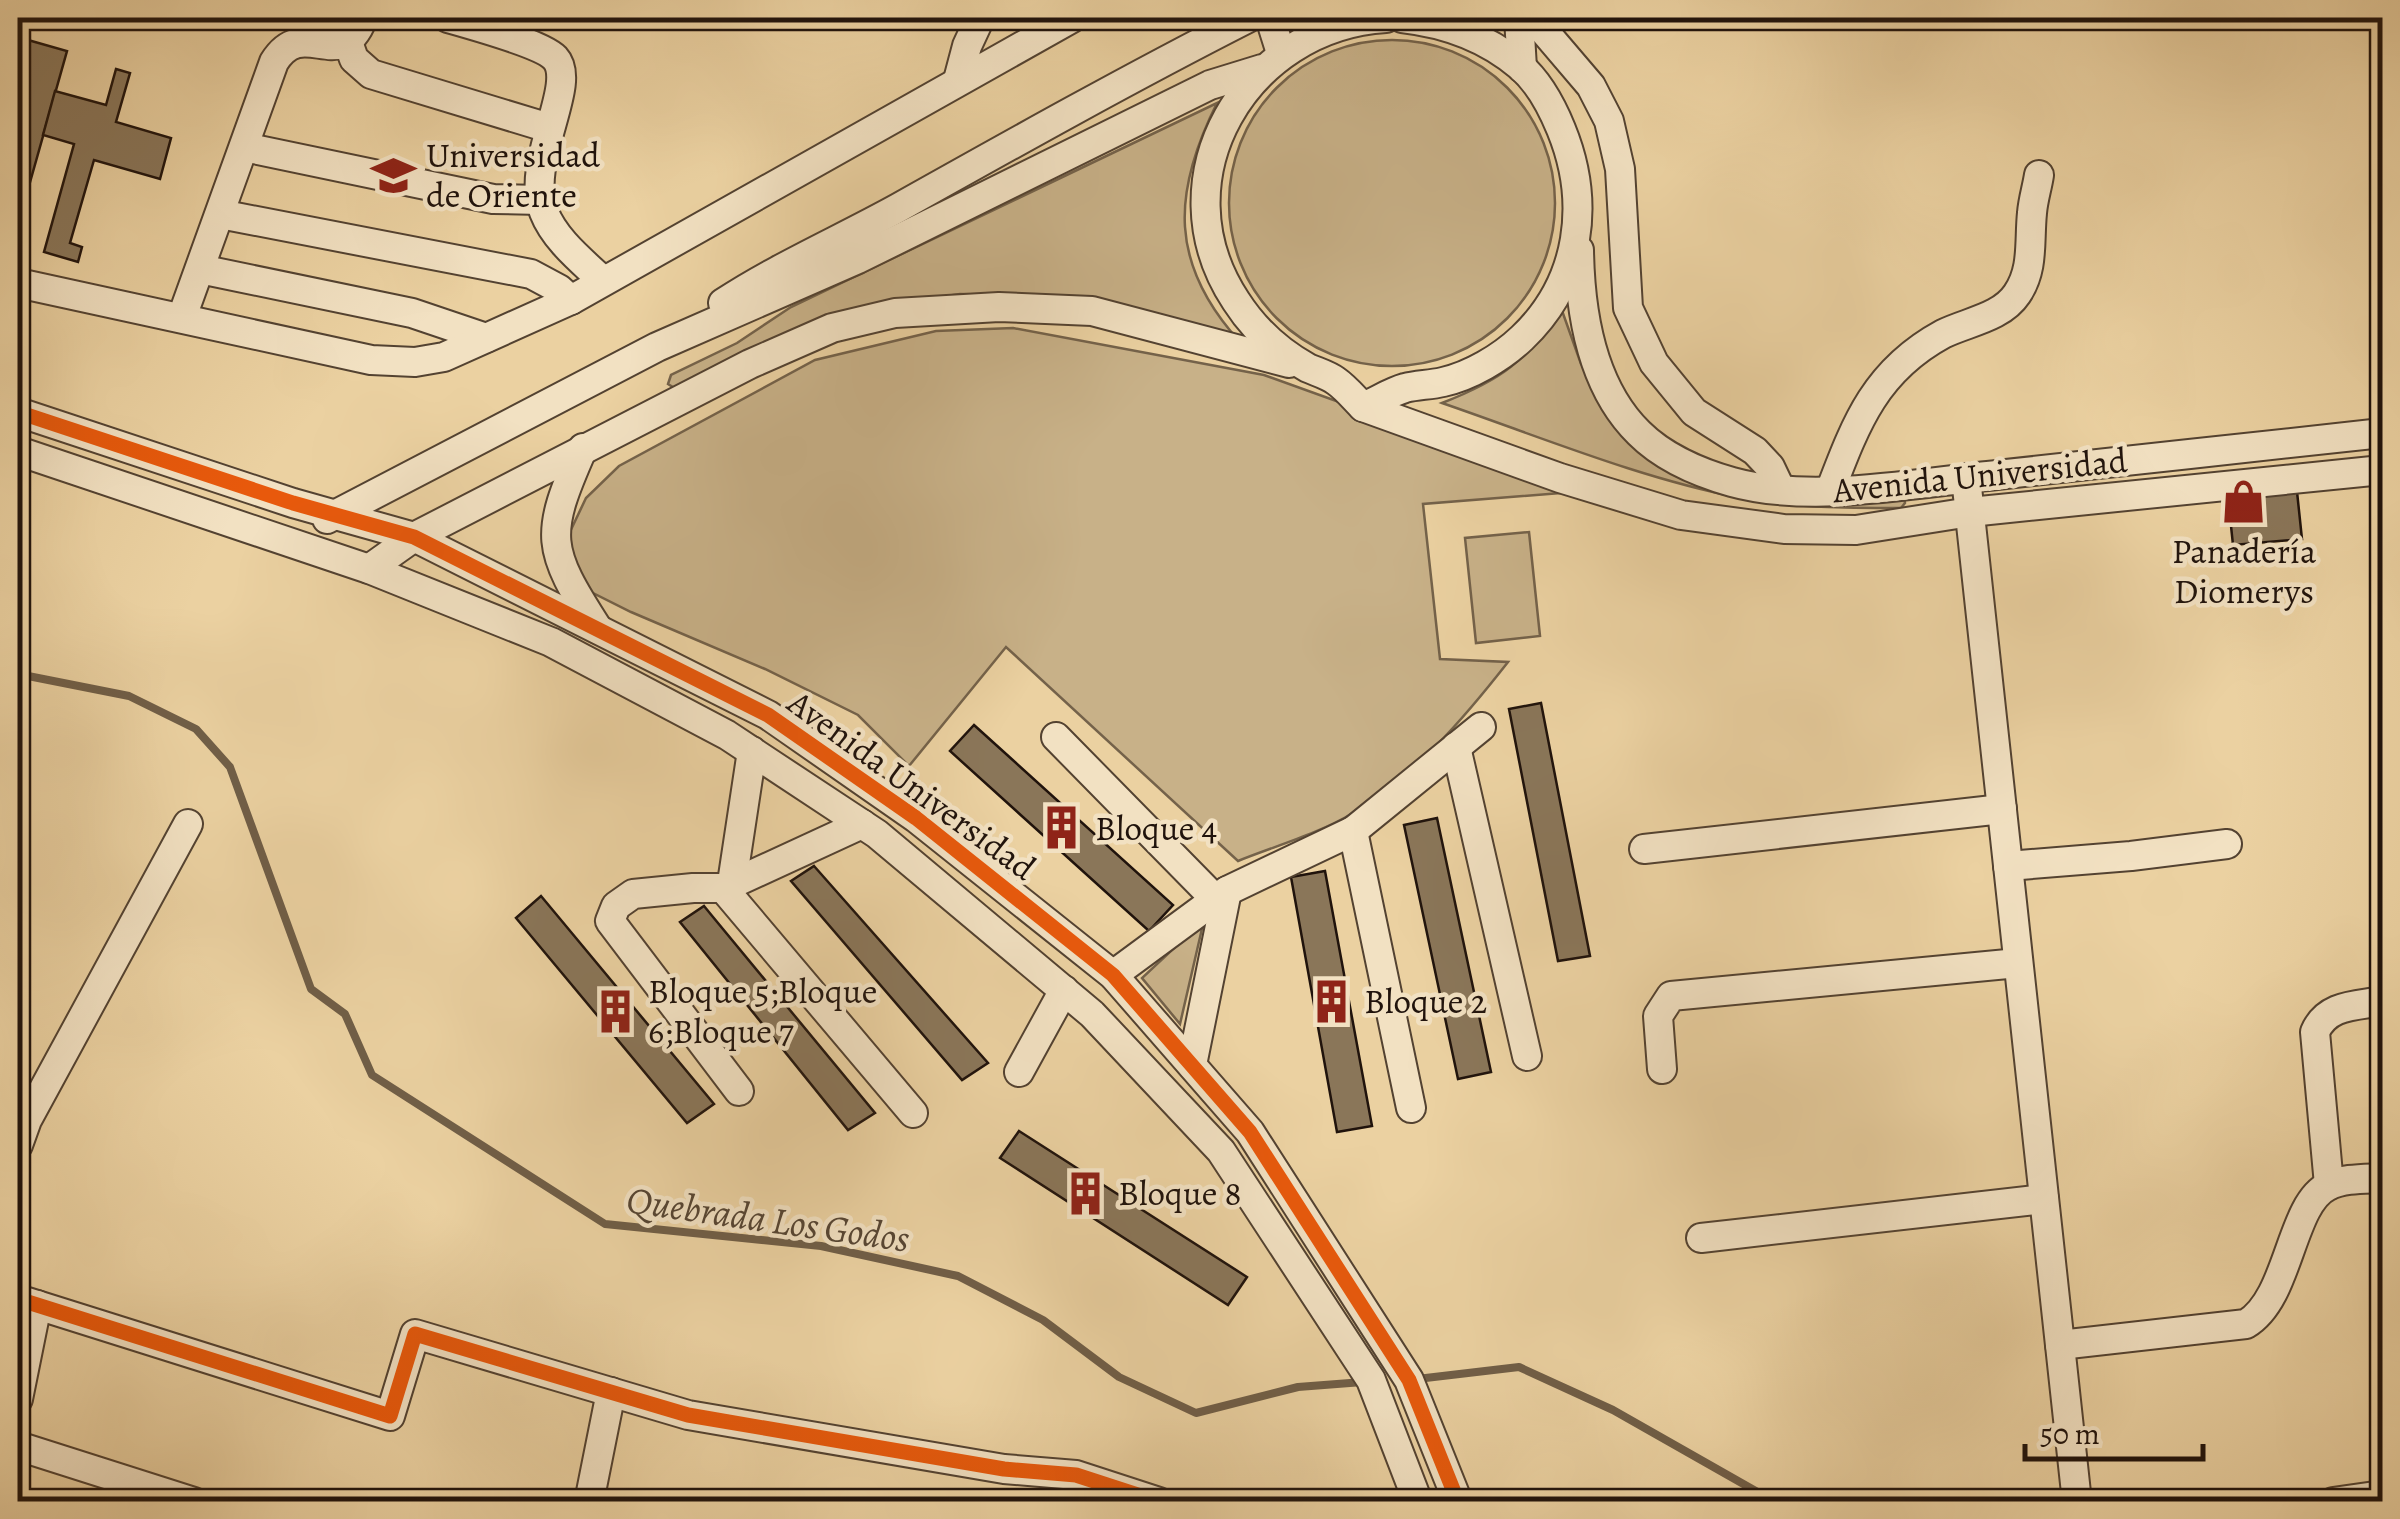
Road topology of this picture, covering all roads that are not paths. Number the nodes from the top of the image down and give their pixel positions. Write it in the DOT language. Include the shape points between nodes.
graph roads {
  1 [pos="363,18"];
  2 [pos="448,18"];
  3 [pos="980,18"];
  4 [pos="1072,18"];
  5 [pos="1248,18"];
  6 [pos="1270,18"];
  7 [pos="1386,18"];
  8 [pos="1402,18"];
  9 [pos="1518,18"];
  10 [pos="1532,18"];
  11 [pos="348,42"];
  12 [pos="1272,61"];
  13 [pos="1522,68"];
  14 [pos="958,80"];
  15 [pos="550,128"];
  16 [pos="244,147"];
  17 [pos="2039,175"];
  18 [pos="541,200"];
  19 [pos="220,214"];
  20 [pos="1579,222"];
  21 [pos="200,268"];
  22 [pos="603,281"];
  23 [pos="18,283"];
  24 [pos="572,300"];
  25 [pos="182,317"];
  26 [pos="486,338"];
  27 [pos="657,347"];
  28 [pos="1310,369"];
  29 [pos="1364,407"];
  30 [pos="18,412"];
  31 [pos="2382,433"];
  32 [pos="583,448"];
  33 [pos="18,451"];
  34 [pos="2382,470"];
  35 [pos="1966,478"];
  36 [pos="1780,488"];
  37 [pos="1830,491"];
  38 [pos="1970,512"];
  39 [pos="334,514"];
  40 [pos="414,537"];
  41 [pos="291,542"];
  42 [pos="369,568"];
  43 [pos="598,630"];
  44 [pos="1480,728"];
  45 [pos="1056,737"];
  46 [pos="1456,747"];
  47 [pos="752,751"];
  48 [pos="2002,809"];
  49 [pos="188,824"];
  50 [pos="862,824"];
  51 [pos="1352,831"];
  52 [pos="2227,844"];
  53 [pos="1644,849"];
  54 [pos="2008,866"];
  55 [pos="728,886"];
  56 [pos="1222,899"];
  57 [pos="2018,962"];
  58 [pos="1113,975"];
  59 [pos="1064,990"];
  60 [pos="2382,1001"];
  61 [pos="1527,1056"];
  62 [pos="1192,1065"];
  63 [pos="1662,1068"];
  64 [pos="1019,1072"];
  65 [pos="739,1091"];
  66 [pos="1411,1108"];
  67 [pos="913,1113"];
  68 [pos="18,1145"];
  69 [pos="2382,1178"];
  70 [pos="2330,1185"];
  71 [pos="2044,1199"];
  72 [pos="1700,1238"];
  73 [pos="27,1302"];
  74 [pos="2060,1345"];
  75 [pos="611,1392"];
  76 [pos="18,1399"];
  77 [pos="18,1446"];
  78 [pos="2382,1495"];
  79 [pos="194,1502"];
  80 [pos="589,1502"];
  81 [pos="1159,1502"];
  82 [pos="1418,1502"];
  83 [pos="1458,1502"];
  84 [pos="2077,1502"];
  85 [pos="2333,1502"];
  1 -- 11 [label="street"];
  2 -- 15 [label="street" via="553,56 564,74"];
  3 -- 14 [label="street"];
  4 -- 14 [label="street"];
  5 -- 27 [label="street" via="751,285"];
  6 -- 12 [label="street"];
  7 -- 12 [label="street" via="1336,26"];
  8 -- 13 [label="street" via="1458,29"];
  9 -- 13 [label="street"];
  10 -- 36 [label="street" via="1591,86 1609,121 1620,169 1628,308 1654,364 1694,412 1755,451"];
  11 -- 15 [label="street" via="354,59 371,74"];
  11 -- 16 [label="street" via="298,42 280,53"];
  12 -- 27 [label="street"];
  12 -- 28 [label="street" via="1236,100 1220,131 1206,199 1209,234 1218,267 1254,326"];
  13 -- 20 [label="street, Avenida Universidad" via="1551,106 1574,162"];
  14 -- 22 [label="street"];
  15 -- 18 [label="street" via="538,168"];
  16 -- 18 [label="street" via="493,199"];
  16 -- 19 [label="street"];
  17 -- 37 [label="street" via="2031,262 2016,296 1889,372 1855,427"];
  18 -- 22 [label="street" via="550,225"];
  19 -- 21 [label="street"];
  19 -- 24 [label="street" via="531,274"];
  20 -- 29 [label="street" via="1550,304 1522,338 1446,382 1403,389"];
  20 -- 36 [label="street, Avenida Universidad" via="1585,328 1613,400 1639,434 1685,465 1734,483"];
  21 -- 25 [label="street"];
  21 -- 26 [label="street" via="412,313"];
  22 -- 24 [label="street"];
  23 -- 25 [label="street"];
  24 -- 26 [label="street"];
  25 -- 26 [label="street" via="371,360 444,357"];
  27 -- 39 [label="street"];
  28 -- 29 [label="street, Avenida Universidad" via="1334,379"];
  28 -- 32 [label="street" via="1092,312 998,307 896,313 832,328"];
  29 -- 38 [label="street, Avenida Universidad" via="1681,514 1784,529 1856,530"];
  30 -- 39 [label="street, Avenida Universidad"];
  31 -- 35 [label="street, Avenida Universidad"];
  32 -- 40 [label="street"];
  32 -- 43 [label="street" via="553,534 566,578"];
  33 -- 41 [label="street, Avenida Universidad"];
  34 -- 38 [label="street, Avenida Universidad"];
  35 -- 37 [label="street, Avenida Universidad"];
  35 -- 38 [label="street"];
  36 -- 37 [label="street, Avenida Universidad"];
  38 -- 48 [label="street"];
  39 -- 40 [label="street, Avenida Universidad"];
  39 -- 41 [label="street"];
  40 -- 42 [label="street"];
  40 -- 43 [label="street, Avenida Universidad"];
  41 -- 42 [label="street, Avenida Universidad"];
  42 -- 47 [label="street, Avenida Universidad" via="551,642"];
  43 -- 58 [label="street, Avenida Universidad" via="768,715 916,818"];
  44 -- 46 [label="street"];
  45 -- 56 [label="street"];
  46 -- 51 [label="street"];
  46 -- 61 [label="street"];
  47 -- 50 [label="street, Avenida Universidad"];
  47 -- 55 [label="street"];
  48 -- 53 [label="street"];
  48 -- 54 [label="street"];
  49 -- 68 [label="street"];
  50 -- 55 [label="street"];
  50 -- 59 [label="street, Avenida Universidad"];
  51 -- 56 [label="street"];
  51 -- 66 [label="street"];
  52 -- 54 [label="street"];
  54 -- 57 [label="street"];
  55 -- 65 [label="street" via="632,894 610,921"];
  55 -- 67 [label="street"];
  56 -- 58 [label="street"];
  56 -- 62 [label="street"];
  57 -- 63 [label="street" via="1670,996 1658,1016"];
  57 -- 71 [label="street"];
  58 -- 62 [label="street, Avenida Universidad"];
  59 -- 64 [label="street"];
  59 -- 82 [label="street, Avenida Universidad" via="1221,1151 1371,1380"];
  60 -- 70 [label="street" via="2332,1010 2315,1032"];
  62 -- 83 [label="street, Avenida Universidad" via="1250,1132 1409,1380"];
  69 -- 70 [label="street"];
  70 -- 74 [label="street" via="2312,1200 2270,1299 2254,1320"];
  71 -- 72 [label="street"];
  71 -- 74 [label="street"];
  73 -- 75 [label="street" via="390,1416 415,1334"];
  73 -- 76 [label="street"];
  74 -- 84 [label="street"];
  75 -- 80 [label="street"];
  75 -- 81 [label="street" via="688,1414 1004,1470 1076,1475"];
  77 -- 79 [label="street"];
  78 -- 85 [label="street"];
}
